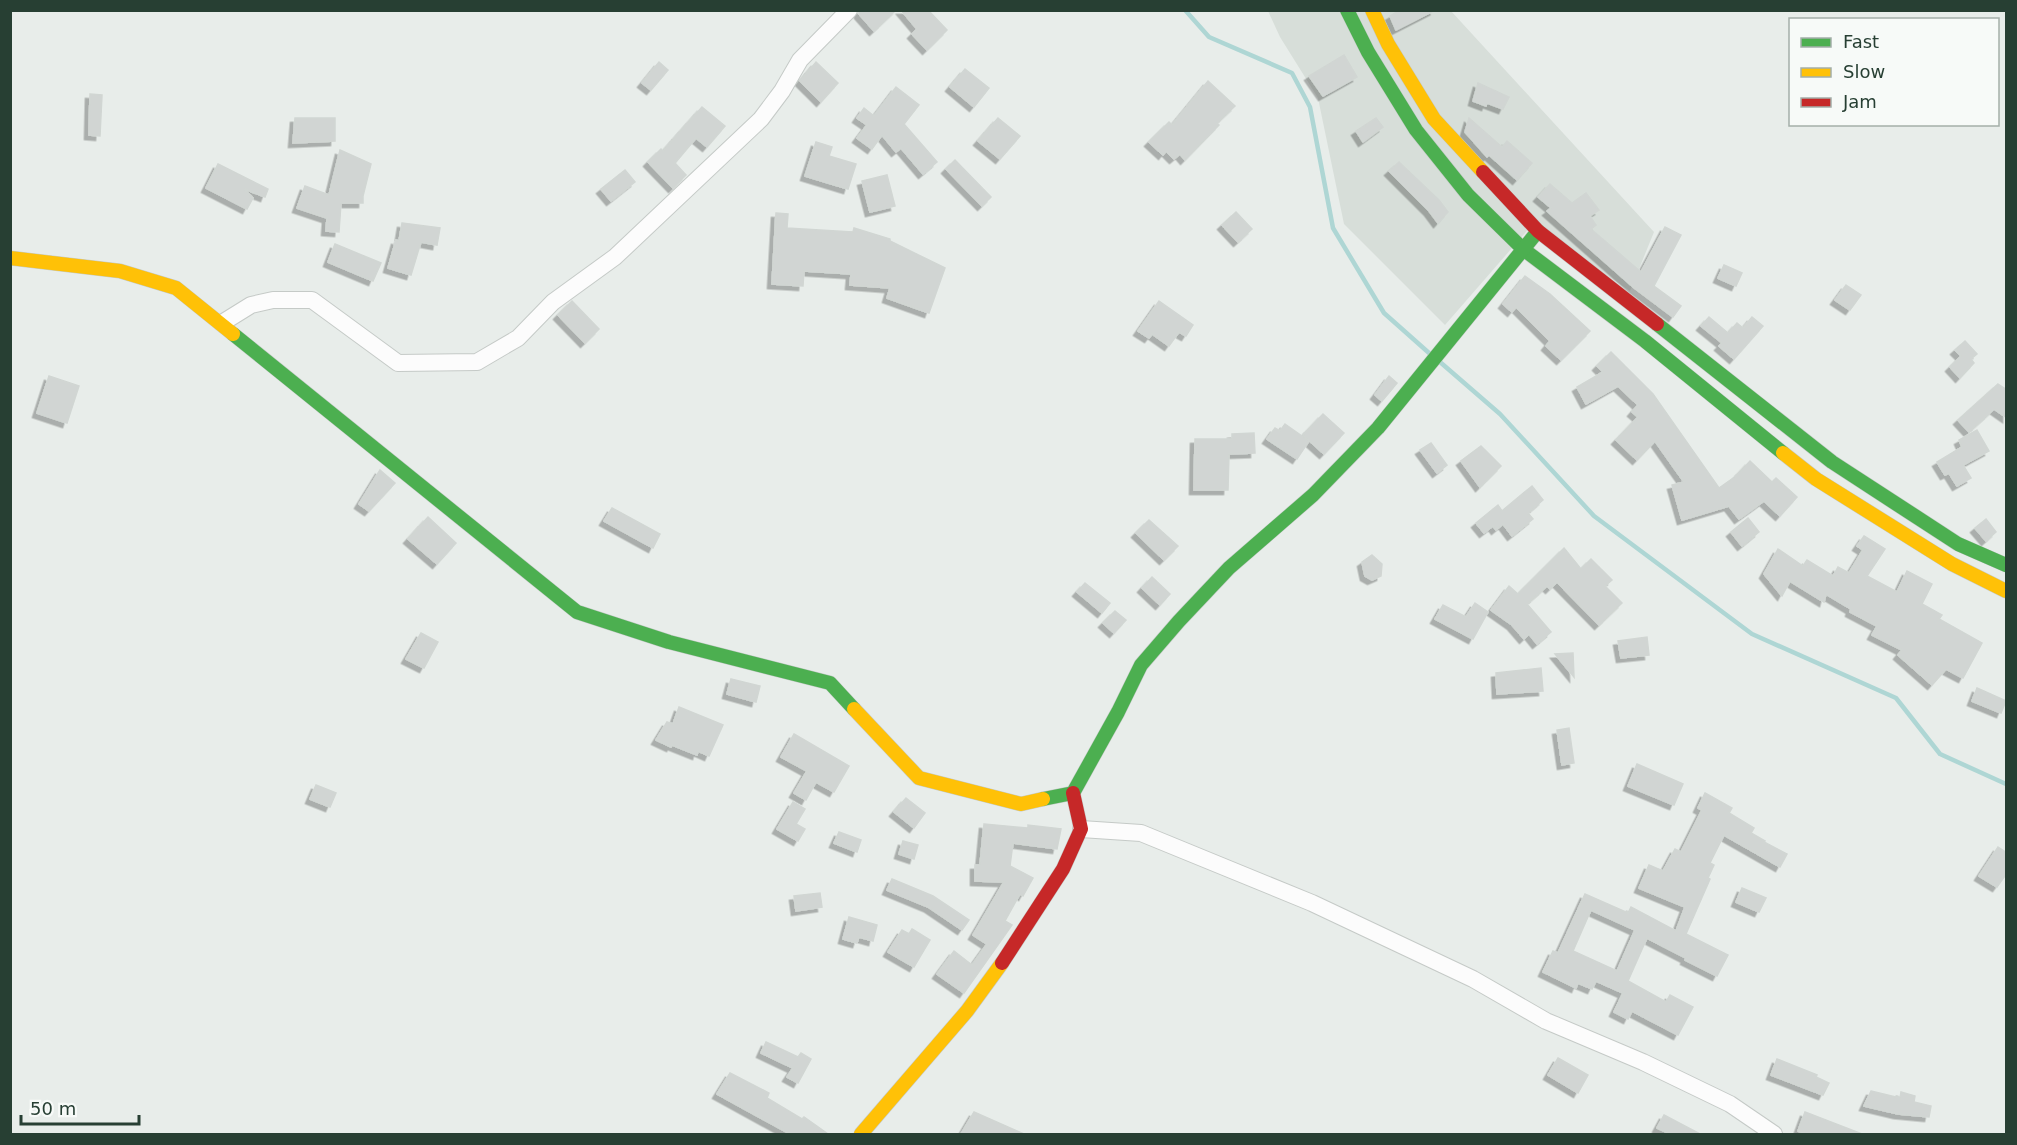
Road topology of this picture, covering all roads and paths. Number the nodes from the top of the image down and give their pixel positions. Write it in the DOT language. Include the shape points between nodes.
graph roads {
  1 [pos="849,10"];
  2 [pos="1347,10"];
  3 [pos="1372,10"];
  4 [pos="1538,231"];
  5 [pos="1523,249"];
  6 [pos="10,258"];
  7 [pos="222,323"];
  8 [pos="2007,565"];
  9 [pos="2007,591"];
  10 [pos="1073,793"];
  11 [pos="1081,829"];
  12 [pos="861,1134"];
  13 [pos="1774,1134"];
  1 -- 7 [label="street" via="800,60 761,119 624,248 553,302 518,338 477,362 398,363 312,300 273,300 251,305"];
  2 -- 5 [label="street" via="1416,130 1468,195"];
  3 -- 4 [label="street" via="1434,119"];
  4 -- 5 [label="street"];
  4 -- 8 [label="street" via="1832,462 1958,544"];
  5 -- 9 [label="street" via="1645,341 1815,479 1952,564"];
  5 -- 10 [label="street" via="1378,428 1313,495 1229,568 1141,666"];
  6 -- 7 [label="street" via="120,271 176,288"];
  7 -- 10 [label="street" via="577,612 669,642 830,683 919,778 1021,804"];
  10 -- 11 [label="street"];
  11 -- 12 [label="street" via="1063,868 1010,953 967,1011"];
  11 -- 13 [label="street" via="1141,832 1312,903 1473,979 1546,1021 1730,1104"];
}
